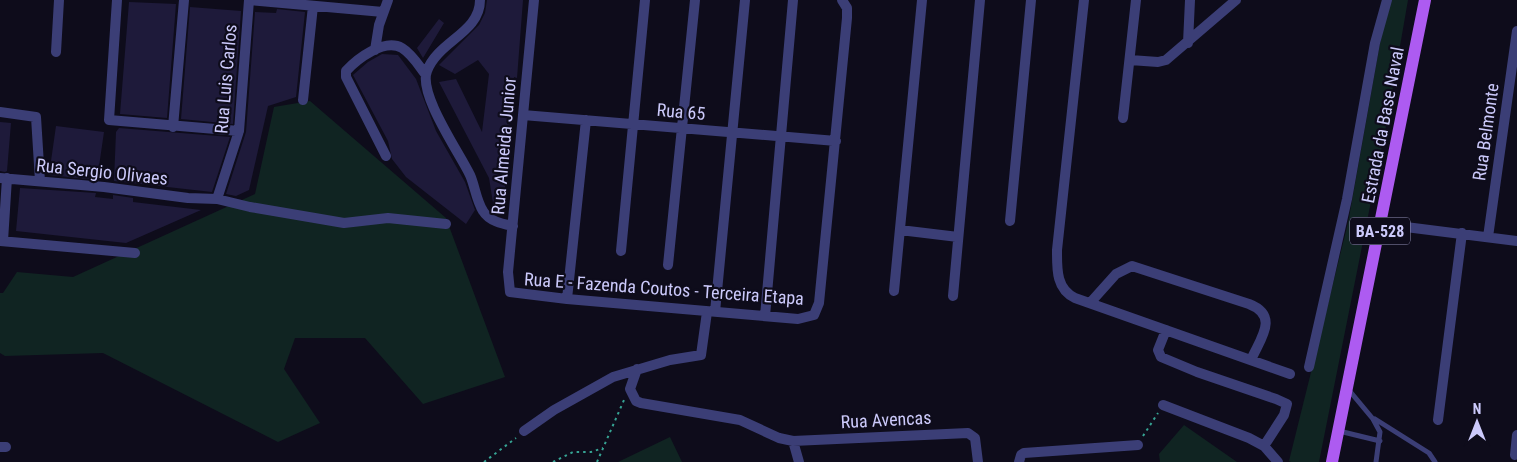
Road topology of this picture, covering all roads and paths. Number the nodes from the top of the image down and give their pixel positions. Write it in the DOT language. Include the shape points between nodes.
graph roads {
  1 [pos="59,0"];
  2 [pos="117,0"];
  3 [pos="184,0"];
  4 [pos="249,0"];
  5 [pos="388,0"];
  6 [pos="480,0"];
  7 [pos="534,0"];
  8 [pos="644,0"];
  9 [pos="695,0"];
  10 [pos="745,0"];
  11 [pos="793,0"];
  12 [pos="842,0"];
  13 [pos="922,0"];
  14 [pos="980,0"];
  15 [pos="1031,0"];
  16 [pos="1084,0"];
  17 [pos="1136,0"];
  18 [pos="1190,0"];
  19 [pos="1236,0"];
  20 [pos="1387,0"];
  21 [pos="1425,0"];
  22 [pos="312,6"];
  23 [pos="383,12"];
  24 [pos="1517,31"];
  25 [pos="1188,43"];
  26 [pos="375,50"];
  27 [pos="56,52"];
  28 [pos="1130,60"];
  29 [pos="1515,60"];
  30 [pos="426,75"];
  31 [pos="1512,95"];
  32 [pos="303,100"];
  33 [pos="0,112"];
  34 [pos="523,115"];
  35 [pos="1123,118"];
  36 [pos="586,120"];
  37 [pos="633,124"];
  38 [pos="173,126"];
  39 [pos="684,128"];
  40 [pos="239,131"];
  41 [pos="730,132"];
  42 [pos="781,136"];
  43 [pos="836,141"];
  44 [pos="386,156"];
  45 [pos="4,178"];
  46 [pos="40,181"];
  47 [pos="217,199"];
  48 [pos="1010,221"];
  49 [pos="446,224"];
  50 [pos="1382,224"];
  51 [pos="513,226"];
  52 [pos="900,230"];
  53 [pos="1462,233"];
  54 [pos="958,237"];
  55 [pos="1488,237"];
  56 [pos="2,241"];
  57 [pos="1517,241"];
  58 [pos="621,251"];
  59 [pos="135,253"];
  60 [pos="668,265"];
  61 [pos="894,291"];
  62 [pos="512,294"];
  63 [pos="953,296"];
  64 [pos="568,300"];
  65 [pos="1090,303"];
  66 [pos="711,312"];
  67 [pos="765,316"];
  68 [pos="1166,330"];
  69 [pos="1251,360"];
  70 [pos="1309,367"];
  71 [pos="637,369"];
  72 [pos="1290,374"];
  73 [pos="1347,388"];
  74 [pos="630,389"];
  75 [pos="1163,405"];
  76 [pos="1374,419"];
  77 [pos="1438,420"];
  78 [pos="1338,431"];
  79 [pos="524,432"];
  80 [pos="1517,435"];
  81 [pos="792,441"];
  82 [pos="1380,441"];
  83 [pos="1138,445"];
  84 [pos="1264,446"];
  85 [pos="602,448"];
  86 [pos="1515,455"];
  87 [pos="484,462"];
  88 [pos="553,462"];
  89 [pos="597,462"];
  90 [pos="799,462"];
  91 [pos="978,462"];
  92 [pos="1019,462"];
  93 [pos="1278,462"];
  94 [pos="1332,462"];
  95 [pos="1376,462"];
  96 [pos="1435,462"];
  1 -- 27 [label="street"];
  2 -- 38 [label="street" via="109,120"];
  3 -- 38 [label="street"];
  4 -- 22 [label="street"];
  4 -- 40 [label="street, Rua Luis Carlos"];
  5 -- 23 [label="street"];
  6 -- 30 [label="street" via="476,19 437,54"];
  7 -- 34 [label="street, Rua Almeida Junior"];
  8 -- 37 [label="street"];
  9 -- 39 [label="street"];
  10 -- 41 [label="street"];
  11 -- 42 [label="street"];
  12 -- 43 [label="street, Rua E - Fazenda Coutos - Terceira Etapa" via="847,8 847,18"];
  13 -- 52 [label="street"];
  14 -- 54 [label="street"];
  15 -- 48 [label="street"];
  16 -- 65 [label="street" via="1057,266 1060,283 1069,295"];
  17 -- 28 [label="street"];
  18 -- 25 [label="street"];
  19 -- 25 [label="street"];
  20 -- 70 [label="street" via="1375,43 1347,200"];
  21 -- 50 [label="main road, Estrada da Base Naval / BA-528"];
  22 -- 23 [label="street"];
  22 -- 32 [label="street"];
  23 -- 26 [label="street"];
  24 -- 29 [label="street, Rua Belmonte"];
  25 -- 28 [label="street" via="1162,62"];
  26 -- 30 [label="street" via="390,45 404,49"];
  26 -- 44 [label="street" via="347,70 346,75"];
  28 -- 35 [label="street"];
  29 -- 31 [label="street, Rua Belmonte"];
  30 -- 51 [label="street" via="433,103 471,177 483,212 497,222"];
  31 -- 55 [label="street, Rua Belmonte"];
  33 -- 46 [label="street" via="36,117"];
  34 -- 36 [label="street, Rua 65"];
  34 -- 51 [label="street, Rua Almeida Junior"];
  36 -- 37 [label="street, Rua 65"];
  36 -- 64 [label="street"];
  37 -- 39 [label="street, Rua 65"];
  37 -- 58 [label="street"];
  38 -- 40 [label="street"];
  39 -- 41 [label="street, Rua 65"];
  39 -- 60 [label="street"];
  40 -- 47 [label="street, Rua Luis Carlos"];
  41 -- 42 [label="street, Rua 65"];
  41 -- 66 [label="street"];
  42 -- 43 [label="street, Rua 65"];
  42 -- 67 [label="street"];
  43 -- 67 [label="street, Rua E - Fazenda Coutos - Terceira Etapa" via="818,311 805,319"];
  45 -- 46 [label="street, Rua Sergio Olivaes"];
  45 -- 56 [label="street"];
  46 -- 47 [label="street, Rua Sergio Olivaes"];
  47 -- 49 [label="street" via="344,223 388,218"];
  50 -- 53 [label="street"];
  50 -- 73 [label="main road, Estrada da Base Naval / BA-528"];
  51 -- 62 [label="street, Rua Almeida Junior" via="508,278"];
  52 -- 54 [label="street"];
  52 -- 61 [label="street"];
  53 -- 55 [label="street"];
  53 -- 77 [label="street"];
  54 -- 63 [label="street"];
  55 -- 57 [label="street"];
  56 -- 59 [label="street"];
  62 -- 64 [label="street, Rua E - Fazenda Coutos - Terceira Etapa"];
  64 -- 66 [label="street, Rua E - Fazenda Coutos - Terceira Etapa"];
  65 -- 68 [label="street"];
  65 -- 69 [label="street" via="1116,274 1132,266 1250,304 1262,310 1267,319"];
  66 -- 67 [label="street, Rua E - Fazenda Coutos - Terceira Etapa"];
  66 -- 71 [label="street" via="701,355"];
  68 -- 69 [label="street"];
  68 -- 84 [label="street" via="1158,350 1161,357 1286,403 1284,415"];
  69 -- 72 [label="street"];
  71 -- 74 [label="street"];
  71 -- 79 [label="street" via="604,381"];
  73 -- 76 [label="lane"];
  73 -- 78 [label="main road, Estrada da Base Naval / BA-528"];
  74 -- 81 [label="street" via="636,401 740,420"];
  74 -- 85 [label="path"];
  75 -- 83 [label="path"];
  75 -- 84 [label="street"];
  76 -- 82 [label="lane"];
  76 -- 96 [label="lane" via="1429,453"];
  78 -- 82 [label="lane"];
  78 -- 94 [label="main road, Estrada da Base Naval / BA-528"];
  79 -- 87 [label="path"];
  80 -- 86 [label="street"];
  81 -- 90 [label="street"];
  81 -- 91 [label="street, Rua Avencas" via="963,432 973,436"];
  82 -- 95 [label="lane"];
  83 -- 92 [label="street" via="1041,452 1020,455"];
  84 -- 93 [label="street"];
  85 -- 88 [label="path" via="573,452"];
  85 -- 89 [label="path"];
}
